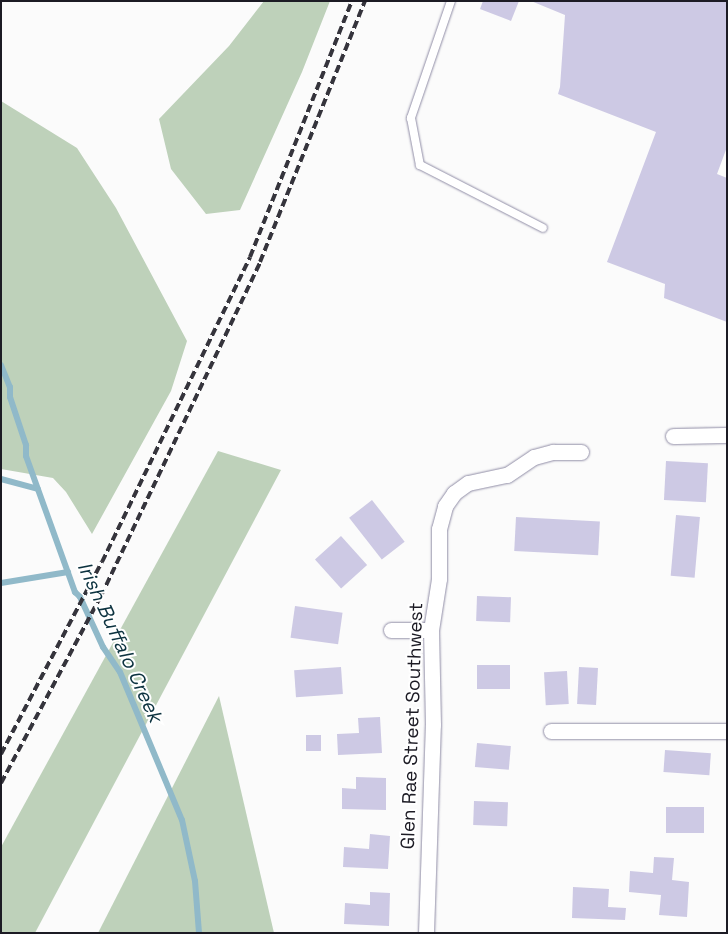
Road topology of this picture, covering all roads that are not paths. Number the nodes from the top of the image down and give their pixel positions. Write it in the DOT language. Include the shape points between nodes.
graph roads {
  1 [pos="451,1"];
  2 [pos="544,228"];
  3 [pos="727,435"];
  4 [pos="673,436"];
  5 [pos="581,452"];
  6 [pos="391,630"];
  7 [pos="431,630"];
  8 [pos="551,731"];
  9 [pos="727,731"];
  10 [pos="426,933"];
  1 -- 2 [label="lane" via="411,118 420,165"];
  3 -- 4 [label="street"];
  5 -- 7 [label="street, Glen Rae Street Southwest" via="553,452 534,457 507,475 468,483 454,492 445,506 439,529 439,579"];
  6 -- 7 [label="street"];
  7 -- 10 [label="street, Glen Rae Street Southwest" via="433,725"];
  8 -- 9 [label="street"];
}
